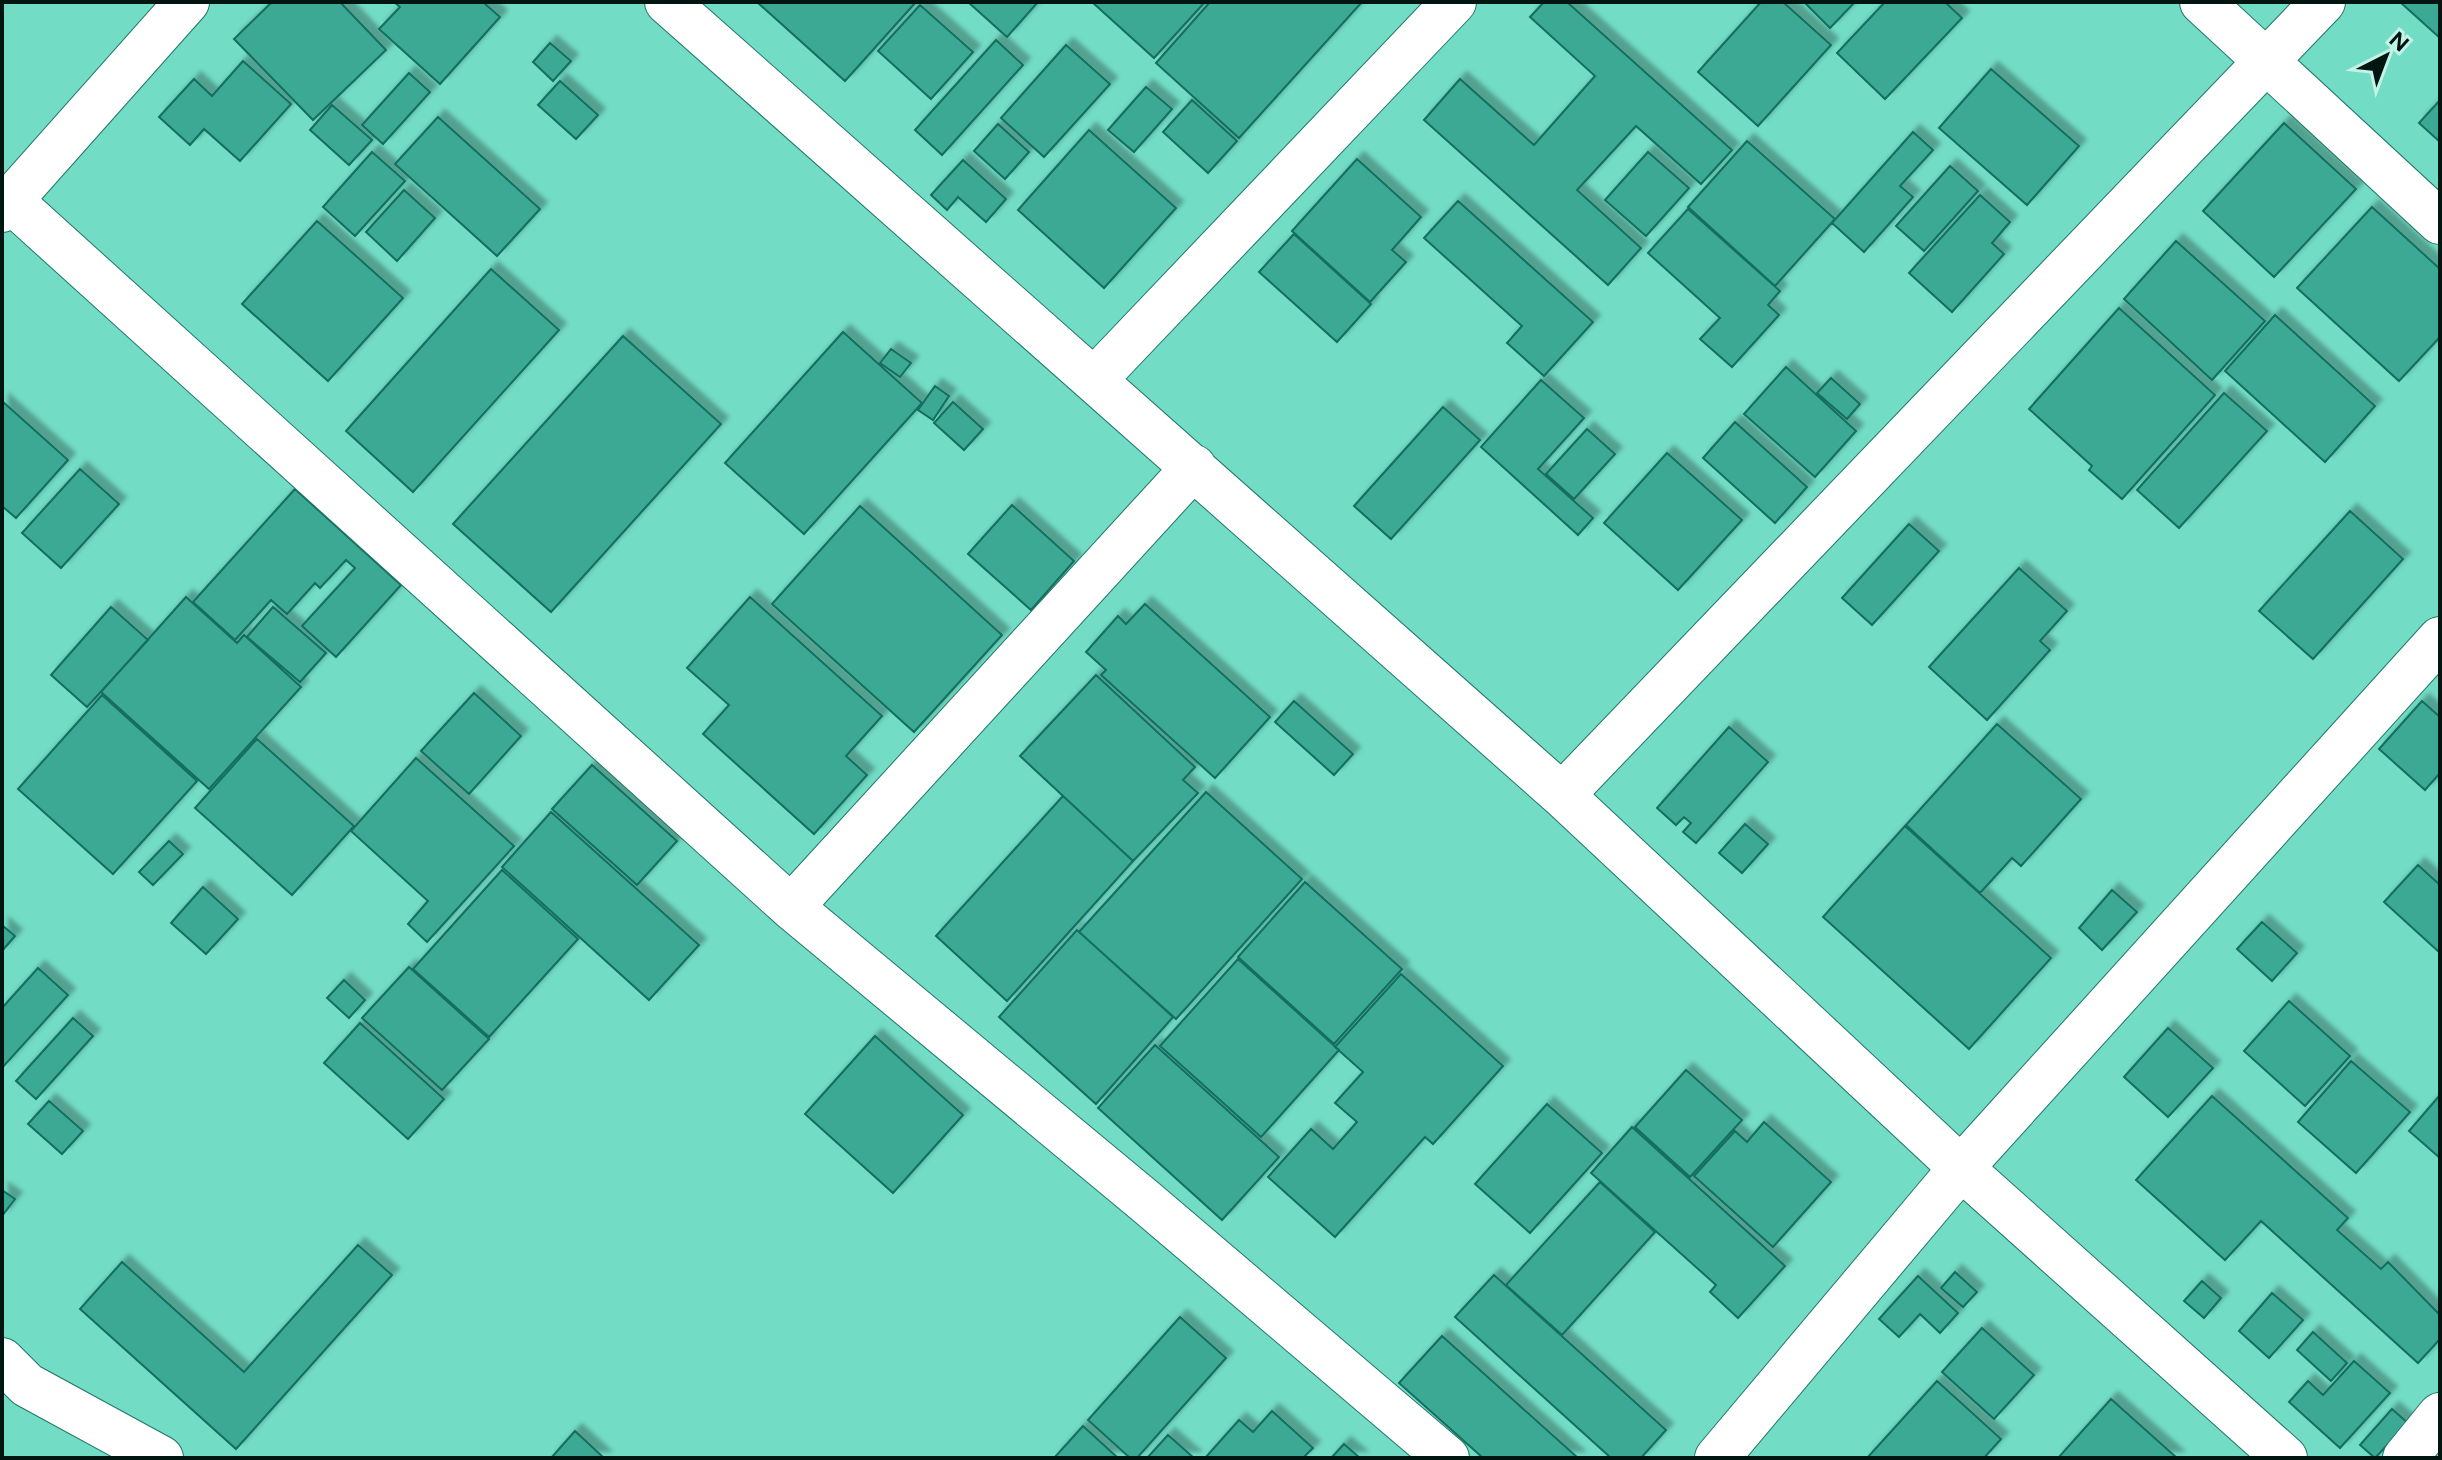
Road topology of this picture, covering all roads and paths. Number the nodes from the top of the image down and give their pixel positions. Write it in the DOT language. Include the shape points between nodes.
graph roads {
  1 [pos="187,2"];
  2 [pos="667,2"];
  3 [pos="1454,2"];
  4 [pos="2202,2"];
  5 [pos="2323,2"];
  6 [pos="2268,63"];
  7 [pos="6,206"];
  8 [pos="2440,222"];
  9 [pos="1094,380"];
  10 [pos="1194,467"];
  11 [pos="2440,639"];
  12 [pos="1562,795"];
  13 [pos="791,907"];
  14 [pos="1961,1168"];
  15 [pos="2,1360"];
  16 [pos="2440,1415"];
  17 [pos="161,1458"];
  18 [pos="1447,1458"];
  19 [pos="1717,1458"];
  20 [pos="2285,1458"];
  21 [pos="2405,1458"];
  1 -- 7 [label="street"];
  2 -- 9 [label="street"];
  3 -- 9 [label="street"];
  4 -- 6 [label="street"];
  5 -- 6 [label="street"];
  6 -- 8 [label="street"];
  6 -- 12 [label="street"];
  7 -- 13 [label="street"];
  9 -- 10 [label="street"];
  10 -- 12 [label="street"];
  10 -- 13 [label="street"];
  11 -- 14 [label="street"];
  12 -- 14 [label="street"];
  13 -- 18 [label="street"];
  14 -- 19 [label="street"];
  14 -- 20 [label="street"];
  15 -- 17 [label="street" via="27,1385"];
  16 -- 21 [label="street"];
}
